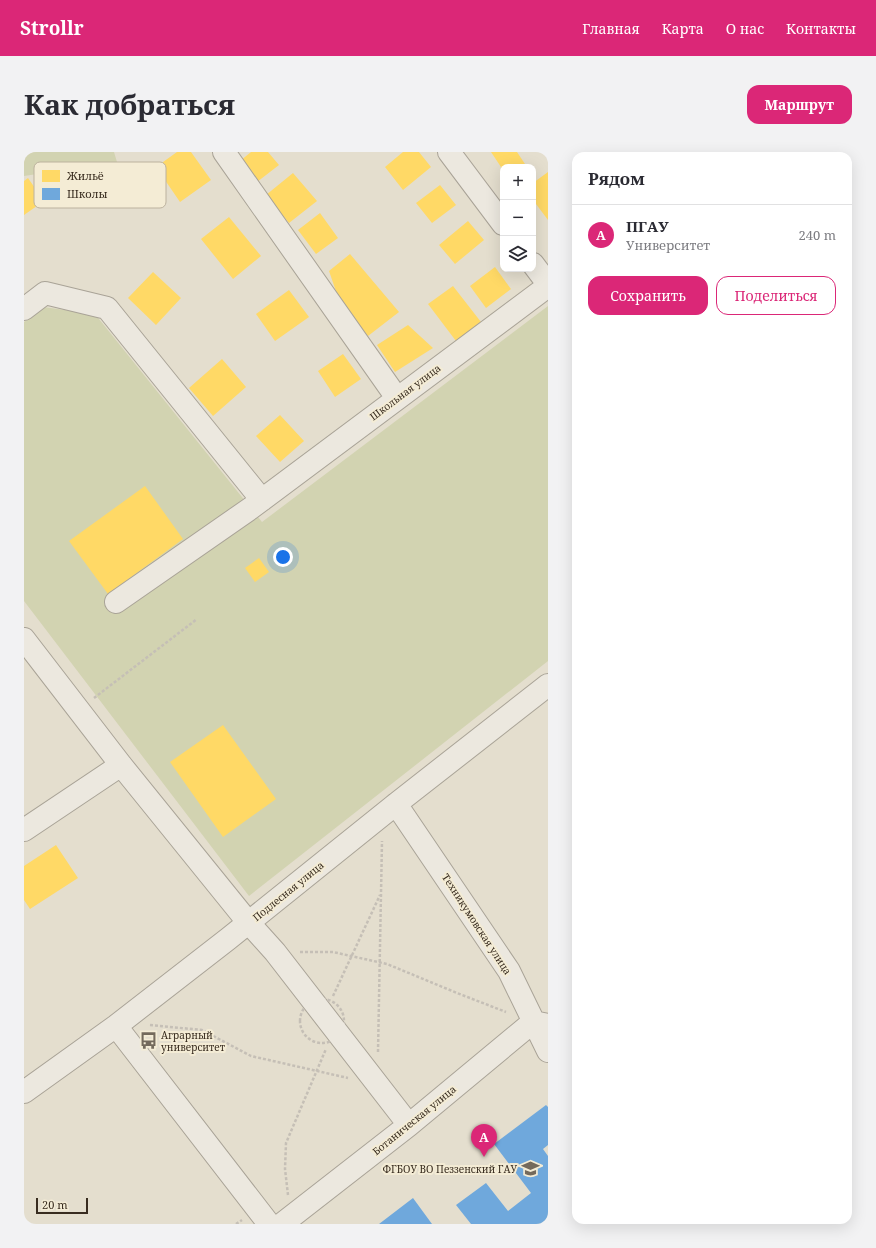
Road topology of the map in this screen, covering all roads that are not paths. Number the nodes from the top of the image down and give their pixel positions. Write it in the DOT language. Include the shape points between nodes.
graph roads {
  1 [pos="224,152"];
  2 [pos="449,152"];
  3 [pos="500,220"];
  4 [pos="536,268"];
  5 [pos="548,285"];
  6 [pos="24,309"];
  7 [pos="397,398"];
  8 [pos="262,500"];
  9 [pos="116,602"];
  10 [pos="24,639"];
  11 [pos="548,685"];
  12 [pos="121,765"];
  13 [pos="396,804"];
  14 [pos="24,830"];
  15 [pos="248,922"];
  16 [pos="540,1024"];
  17 [pos="116,1026"];
  18 [pos="548,1051"];
  19 [pos="24,1092"];
  20 [pos="409,1125"];
  21 [pos="288,1219"];
  22 [pos="269,1224"];
  1 -- 7 [label="street"];
  2 -- 3 [label="street"];
  4 -- 5 [label="street"];
  5 -- 7 [label="street, Школьная улица"];
  6 -- 8 [label="street" via="45,293 107,308"];
  7 -- 8 [label="street, Школьная улица"];
  8 -- 9 [label="street, Школьная улица"];
  10 -- 12 [label="street"];
  11 -- 13 [label="street, Подлесная улица"];
  12 -- 14 [label="street"];
  12 -- 15 [label="street"];
  13 -- 15 [label="street, Подлесная улица"];
  13 -- 16 [label="street, Техникумовская улица" via="509,971"];
  15 -- 17 [label="street, Подлесная улица"];
  15 -- 20 [label="street" via="275,952"];
  16 -- 18 [label="street, Техникумовская улица"];
  16 -- 20 [label="street, Ботаническая улица"];
  17 -- 19 [label="street, Подлесная улица"];
  17 -- 22 [label="street"];
  20 -- 21 [label="street, Ботаническая улица"];
}
